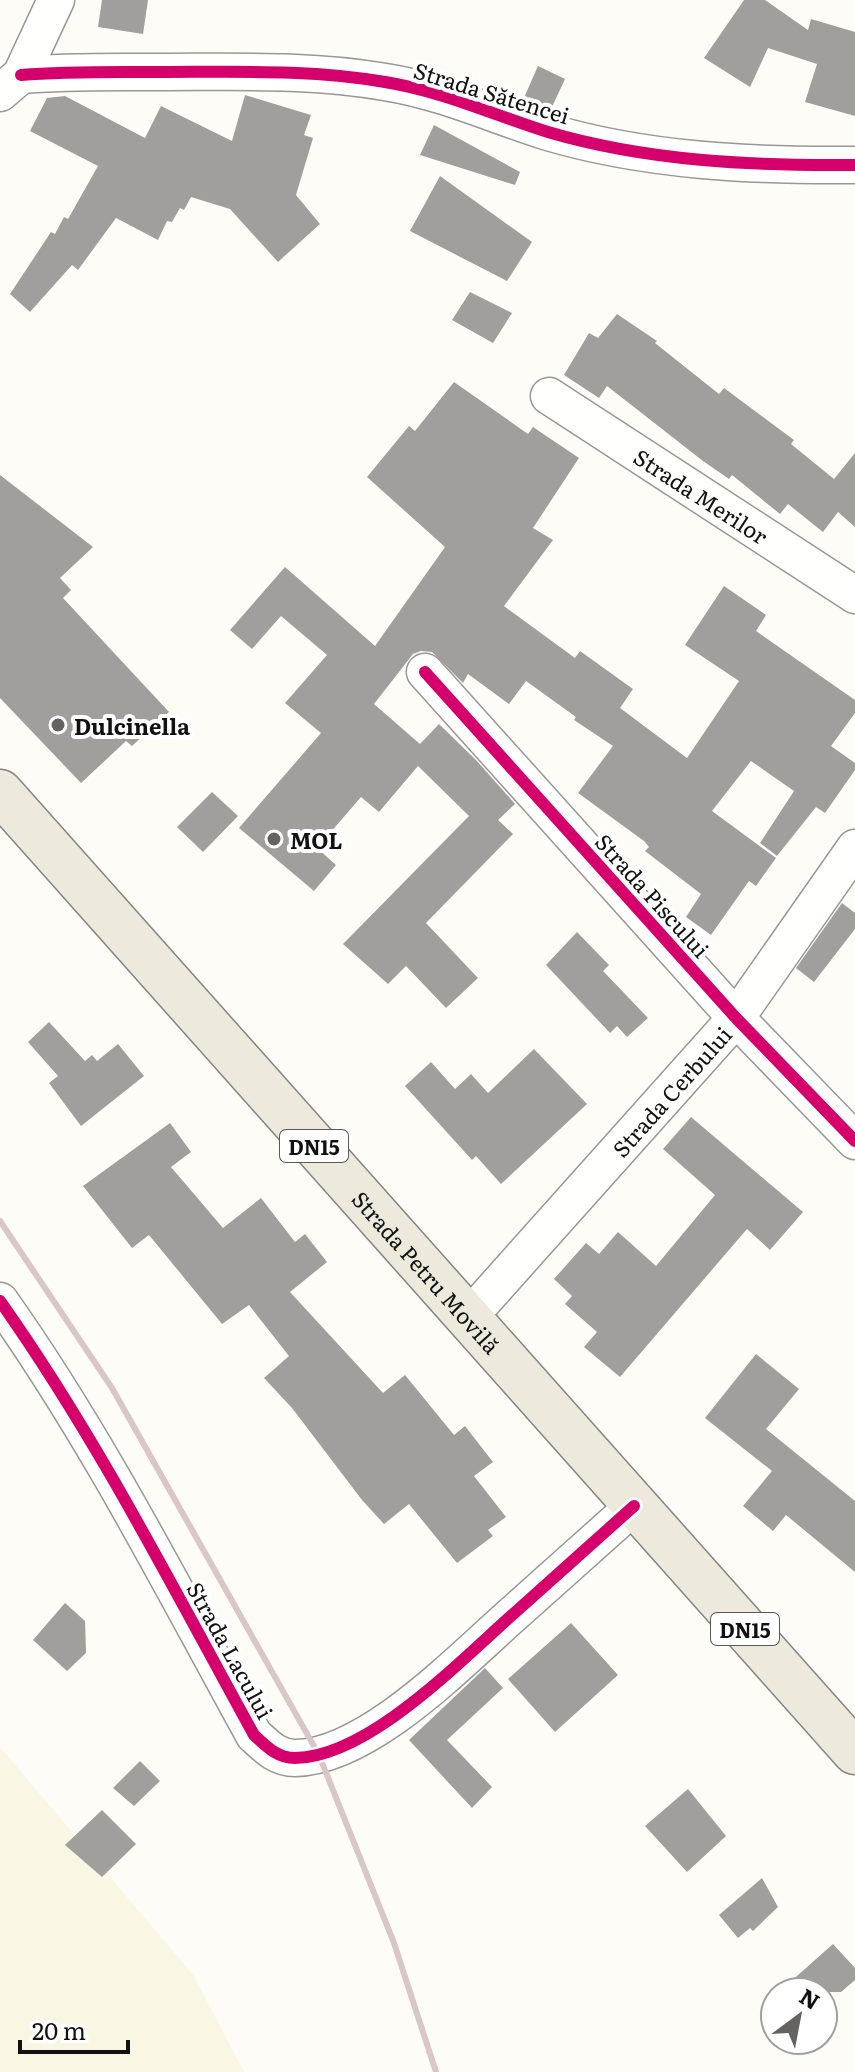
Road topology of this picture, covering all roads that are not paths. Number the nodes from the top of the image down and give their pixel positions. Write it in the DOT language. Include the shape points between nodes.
graph roads {
  1 [pos="56,0"];
  2 [pos="11,84"];
  3 [pos="855,165"];
  4 [pos="549,396"];
  5 [pos="855,595"];
  6 [pos="425,672"];
  7 [pos="0,792"];
  8 [pos="855,848"];
  9 [pos="736,1018"];
  10 [pos="855,1141"];
  11 [pos="0,1301"];
  12 [pos="467,1319"];
  13 [pos="634,1506"];
  14 [pos="855,1752"];
  1 -- 2 [label="street"];
  2 -- 3 [label="street, Strada Sătencei" via="86,70 227,71 386,82 550,132 623,148 782,166"];
  4 -- 5 [label="street, Strada Merilor"];
  6 -- 9 [label="street, Strada Piscului"];
  7 -- 12 [label="main road, Strada Petru Movilă / DN15"];
  8 -- 9 [label="street, Strada Cerbului"];
  9 -- 10 [label="street, Strada Piscului"];
  9 -- 12 [label="street, Strada Cerbului"];
  11 -- 13 [label="street, Strada Lacului" via="107,1467 254,1735 274,1753 293,1758 319,1755 389,1719"];
  12 -- 13 [label="main road, Strada Petru Movilă / DN15"];
  13 -- 14 [label="main road, Strada Petru Movilă / DN15"];
}
